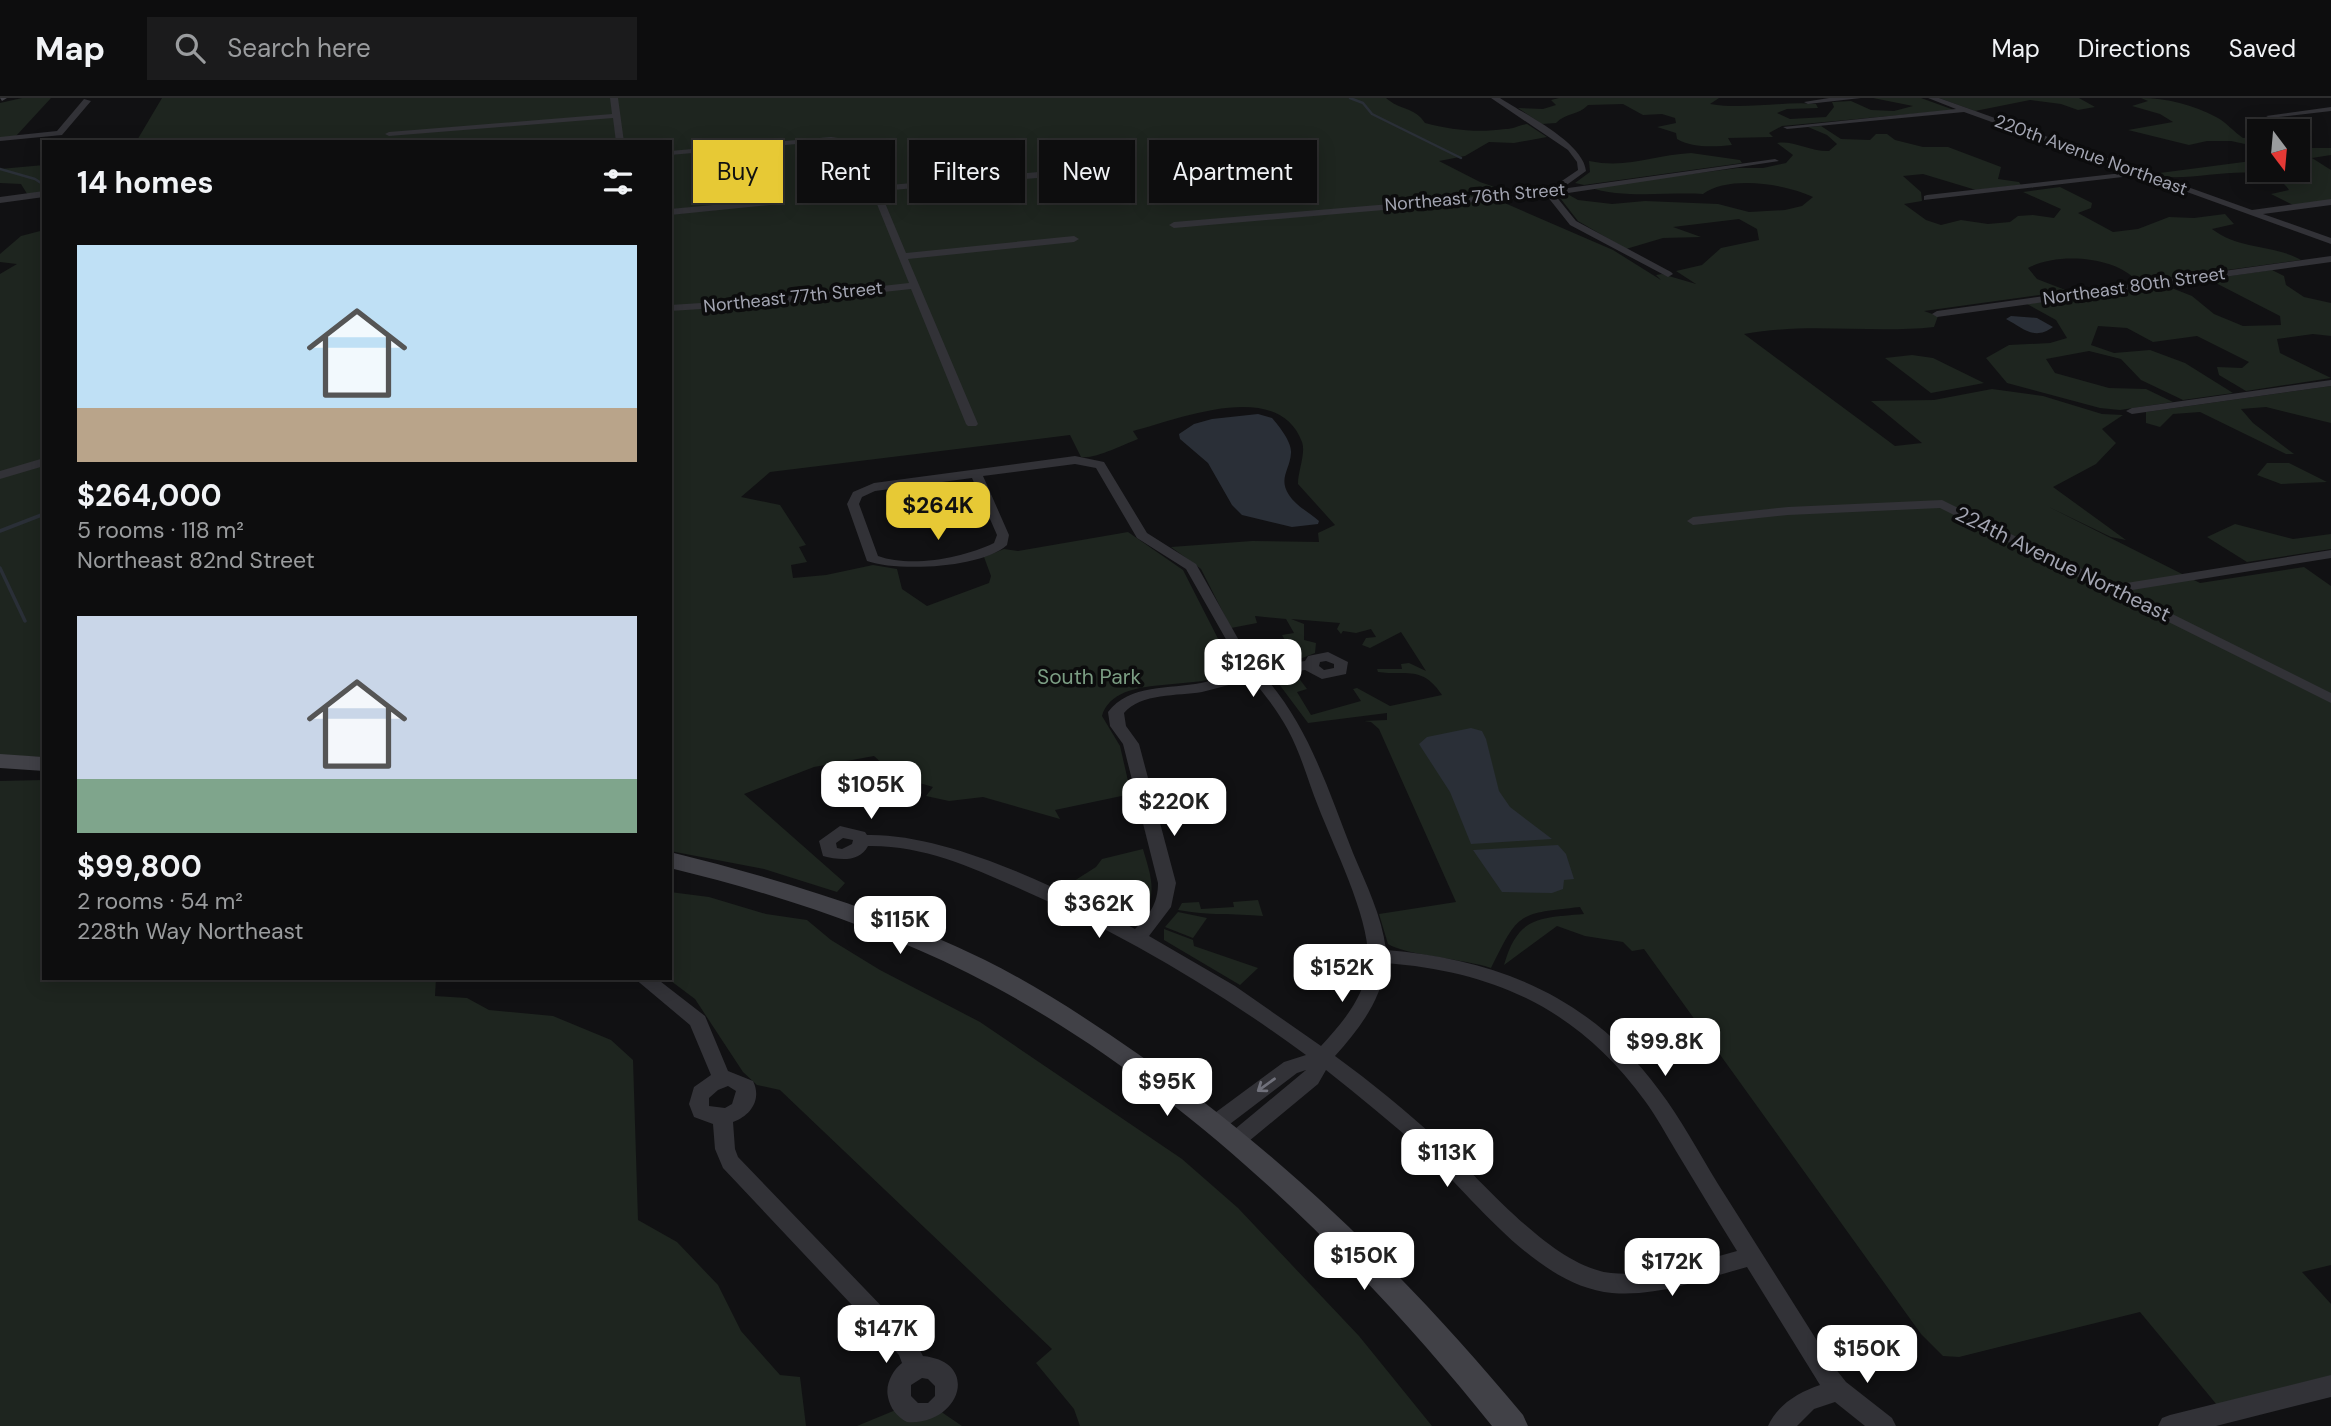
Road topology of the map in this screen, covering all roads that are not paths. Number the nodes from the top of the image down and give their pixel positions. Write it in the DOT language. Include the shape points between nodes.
graph roads {
  1 [pos="614,98"];
  2 [pos="1495,98"];
  3 [pos="1857,98"];
  4 [pos="1932,98"];
  5 [pos="87,101"];
  6 [pos="1808,102"];
  7 [pos="2331,109"];
  8 [pos="1967,110"];
  9 [pos="614,116"];
  10 [pos="2270,116"];
  11 [pos="1787,127"];
  12 [pos="389,134"];
  13 [pos="0,139"];
  14 [pos="620,140"];
  15 [pos="797,142"];
  16 [pos="672,153"];
  17 [pos="1775,161"];
  18 [pos="2143,174"];
  19 [pos="1039,175"];
  20 [pos="895,187"];
  21 [pos="1549,193"];
  22 [pos="42,194"];
  23 [pos="1927,198"];
  24 [pos="0,200"];
  25 [pos="2331,202"];
  26 [pos="766,203"];
  27 [pos="882,203"];
  28 [pos="672,212"];
  29 [pos="2250,212"];
  30 [pos="1174,225"];
  31 [pos="1074,239"];
  32 [pos="2331,241"];
  33 [pos="905,256"];
  34 [pos="2331,259"];
  35 [pos="1668,274"];
  36 [pos="916,285"];
  37 [pos="672,308"];
  38 [pos="1937,314"];
  39 [pos="2331,383"];
  40 [pos="2132,411"];
  41 [pos="972,425"];
  42 [pos="42,463"];
  43 [pos="976,473"];
  44 [pos="0,475"];
  45 [pos="1693,521"];
  46 [pos="2331,554"];
  47 [pos="2113,589"];
  48 [pos="1310,665"];
  49 [pos="1254,673"];
  50 [pos="2331,699"];
  51 [pos="0,761"];
  52 [pos="42,764"];
  53 [pos="862,841"];
  54 [pos="672,860"];
  55 [pos="1136,938"];
  56 [pos="1378,956"];
  57 [pos="646,980"];
  58 [pos="1322,1058"];
  59 [pos="722,1079"];
  60 [pos="723,1117"];
  61 [pos="1226,1132"];
  62 [pos="1750,1257"];
  63 [pos="917,1369"];
  64 [pos="2331,1386"];
  65 [pos="1838,1390"];
  66 [pos="1512,1426"];
  67 [pos="1780,1426"];
  68 [pos="1884,1426"];
  69 [pos="2170,1426"];
  1 -- 9 [label="street"];
  2 -- 21 [label="street" via="1576,152 1582,171"];
  3 -- 6 [label="street"];
  4 -- 8 [label="street, 220th Avenue Northeast"];
  5 -- 13 [label="street" via="62,131"];
  7 -- 10 [label="street"];
  8 -- 11 [label="street"];
  8 -- 18 [label="street, 220th Avenue Northeast"];
  9 -- 12 [label="street"];
  9 -- 14 [label="street"];
  15 -- 16 [label="street"];
  17 -- 21 [label="street, Northeast 76th Street"];
  18 -- 23 [label="street"];
  18 -- 29 [label="street, 220th Avenue Northeast"];
  19 -- 20 [label="street"];
  21 -- 30 [label="street, Northeast 76th Street"];
  21 -- 35 [label="street" via="1573,223"];
  22 -- 24 [label="street"];
  25 -- 29 [label="street"];
  26 -- 28 [label="street"];
  27 -- 33 [label="street"];
  29 -- 32 [label="street, 220th Avenue Northeast"];
  31 -- 33 [label="street"];
  33 -- 36 [label="street"];
  34 -- 38 [label="street, Northeast 80th Street"];
  36 -- 37 [label="street, Northeast 77th Street"];
  36 -- 41 [label="street"];
  39 -- 40 [label="street"];
  42 -- 44 [label="street"];
  43 -- 43 [label="street" via="874,487 856,495 853,504 872,558 898,566 986,553 1000,545 1003,535"];
  43 -- 49 [label="street" via="1075,460 1103,467 1142,535 1191,567"];
  45 -- 47 [label="street, 224th Avenue Northeast" via="1788,510 1942,504"];
  46 -- 47 [label="street"];
  47 -- 50 [label="street, 224th Avenue Northeast"];
  48 -- 49 [label="street"];
  49 -- 55 [label="street" via="1203,687 1140,696 1116,712 1116,722 1131,744 1167,892 1160,912"];
  49 -- 56 [label="street" via="1297,732 1368,914"];
  51 -- 52 [label="street"];
  53 -- 55 [label="street" via="910,842 948,853 1066,902"];
  54 -- 61 [label="street" via="824,903 979,968 1080,1027"];
  55 -- 58 [label="street" via="1233,995"];
  56 -- 58 [label="street" via="1366,1003 1349,1030"];
  56 -- 62 [label="street" via="1420,958 1493,976 1556,1003 1591,1028 1652,1095"];
  57 -- 59 [label="street" via="698,1021"];
  58 -- 61 [label="street" via="1311,1079"];
  58 -- 62 [label="street" via="1429,1144 1556,1263 1592,1280 1637,1284"];
  59 -- 60 [label="street" via="706,1086 698,1105 707,1115"];
  59 -- 60 [label="street" via="737,1080 748,1093 742,1107"];
  60 -- 63 [label="street" via="724,1149 730,1162 907,1348"];
  61 -- 66 [label="street" via="1398,1290"];
  62 -- 65 [label="street"];
  64 -- 69 [label="street"];
  65 -- 67 [label="street" via="1806,1401"];
  65 -- 68 [label="street"];
}
